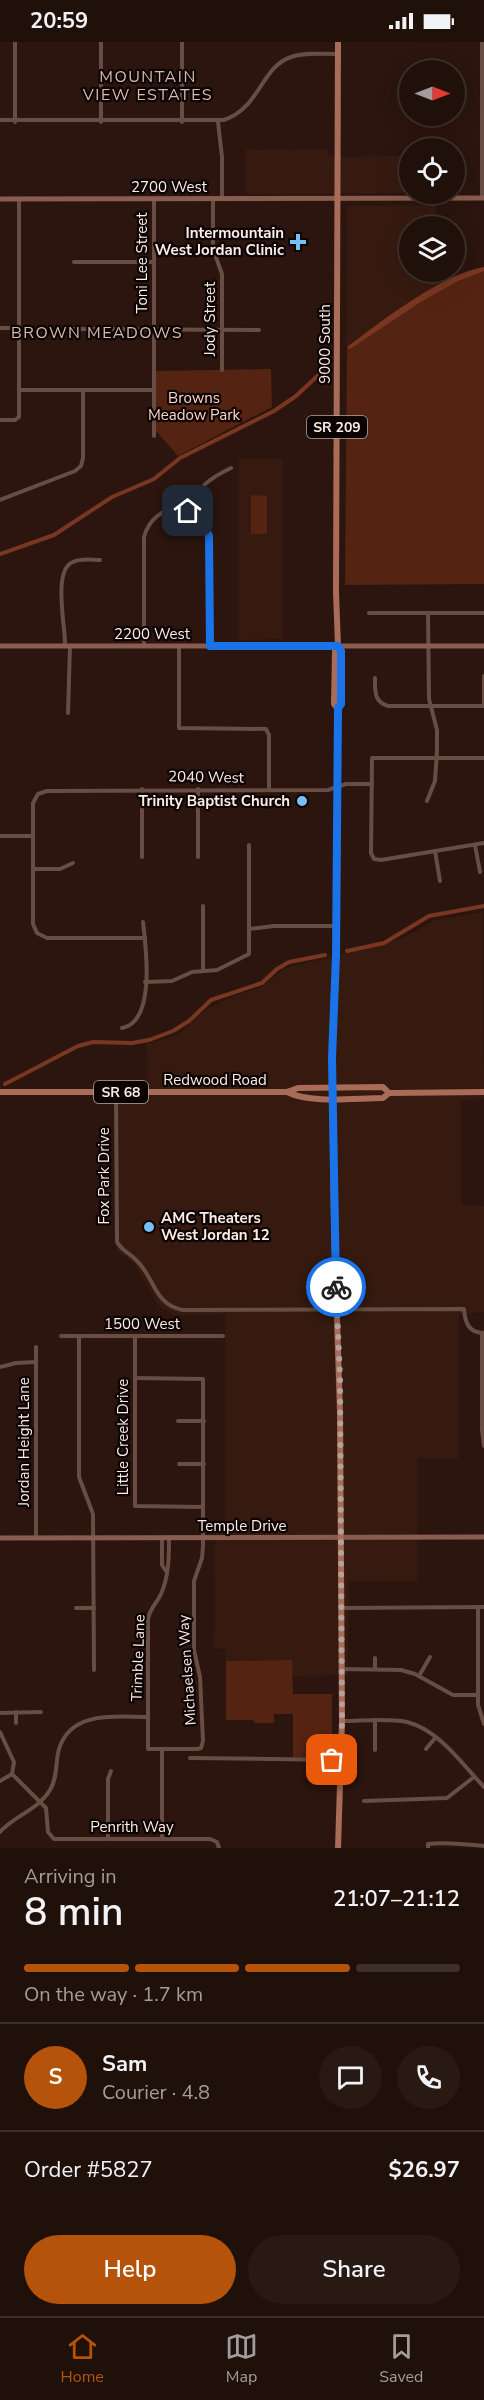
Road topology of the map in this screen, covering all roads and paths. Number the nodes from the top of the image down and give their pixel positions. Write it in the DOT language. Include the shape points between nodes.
graph roads {
  1 [pos="15,42"];
  2 [pos="101,42"];
  3 [pos="182,42"];
  4 [pos="338,42"];
  5 [pos="482,42"];
  6 [pos="338,54"];
  7 [pos="0,120"];
  8 [pos="15,122"];
  9 [pos="101,122"];
  10 [pos="182,122"];
  11 [pos="218,122"];
  12 [pos="483,198"];
  13 [pos="0,199"];
  14 [pos="19,199"];
  15 [pos="154,199"];
  16 [pos="213,199"];
  17 [pos="222,199"];
  18 [pos="338,199"];
  19 [pos="74,262"];
  20 [pos="154,262"];
  21 [pos="0,328"];
  22 [pos="19,328"];
  23 [pos="74,329"];
  24 [pos="154,329"];
  25 [pos="222,330"];
  26 [pos="259,330"];
  27 [pos="222,370"];
  28 [pos="19,390"];
  29 [pos="83,390"];
  30 [pos="154,390"];
  31 [pos="0,420"];
  32 [pos="154,436"];
  33 [pos="231,468"];
  34 [pos="0,500"];
  35 [pos="188,511"];
  36 [pos="100,560"];
  37 [pos="369,613"];
  38 [pos="428,613"];
  39 [pos="484,613"];
  40 [pos="0,646"];
  41 [pos="68,646"];
  42 [pos="144,646"];
  43 [pos="178,646"];
  44 [pos="210,646"];
  45 [pos="338,646"];
  46 [pos="428,646"];
  47 [pos="484,646"];
  48 [pos="484,676"];
  49 [pos="375,678"];
  50 [pos="430,706"];
  51 [pos="484,706"];
  52 [pos="68,713"];
  53 [pos="436,758"];
  54 [pos="484,758"];
  55 [pos="372,784"];
  56 [pos="337,787"];
  57 [pos="142,789"];
  58 [pos="198,789"];
  59 [pos="269,790"];
  60 [pos="427,801"];
  61 [pos="0,836"];
  62 [pos="33,836"];
  63 [pos="484,843"];
  64 [pos="249,845"];
  65 [pos="475,845"];
  66 [pos="435,851"];
  67 [pos="142,857"];
  68 [pos="198,857"];
  69 [pos="73,863"];
  70 [pos="33,870"];
  71 [pos="480,872"];
  72 [pos="440,881"];
  73 [pos="203,906"];
  74 [pos="144,922"];
  75 [pos="337,926"];
  76 [pos="249,929"];
  77 [pos="145,938"];
  78 [pos="203,970"];
  79 [pos="145,982"];
  80 [pos="122,1028"];
  81 [pos="332,1088"];
  82 [pos="0,1092"];
  83 [pos="116,1092"];
  84 [pos="287,1092"];
  85 [pos="484,1092"];
  86 [pos="389,1093"];
  87 [pos="332,1098"];
  88 [pos="336,1309"];
  89 [pos="483,1333"];
  90 [pos="61,1336"];
  91 [pos="79,1336"];
  92 [pos="135,1336"];
  93 [pos="223,1336"];
  94 [pos="36,1347"];
  95 [pos="36,1362"];
  96 [pos="0,1367"];
  97 [pos="135,1378"];
  98 [pos="178,1421"];
  99 [pos="204,1421"];
  100 [pos="483,1424"];
  101 [pos="484,1446"];
  102 [pos="179,1464"];
  103 [pos="204,1464"];
  104 [pos="203,1507"];
  105 [pos="484,1537"];
  106 [pos="0,1538"];
  107 [pos="36,1538"];
  108 [pos="93,1538"];
  109 [pos="166,1538"];
  110 [pos="203,1538"];
  111 [pos="340,1538"];
  112 [pos="484,1607"];
  113 [pos="75,1608"];
  114 [pos="94,1608"];
  115 [pos="341,1608"];
  116 [pos="478,1608"];
  117 [pos="375,1658"];
  118 [pos="430,1658"];
  119 [pos="341,1669"];
  120 [pos="375,1669"];
  121 [pos="94,1670"];
  122 [pos="419,1676"];
  123 [pos="478,1695"];
  124 [pos="16,1712"];
  125 [pos="41,1712"];
  126 [pos="0,1713"];
  127 [pos="148,1717"];
  128 [pos="375,1720"];
  129 [pos="342,1721"];
  130 [pos="16,1723"];
  131 [pos="484,1724"];
  132 [pos="0,1732"];
  133 [pos="436,1737"];
  134 [pos="148,1749"];
  135 [pos="162,1749"];
  136 [pos="375,1749"];
  137 [pos="426,1749"];
  138 [pos="190,1758"];
  139 [pos="341,1760"];
  140 [pos="111,1771"];
  141 [pos="12,1774"];
  142 [pos="474,1777"];
  143 [pos="0,1781"];
  144 [pos="484,1787"];
  145 [pos="40,1801"];
  146 [pos="364,1801"];
  147 [pos="0,1832"];
  148 [pos="108,1839"];
  149 [pos="162,1839"];
  150 [pos="428,1846"];
  151 [pos="484,1846"];
  152 [pos="219,1848"];
  153 [pos="338,1848"];
  1 -- 8 [label="street"];
  2 -- 9 [label="street"];
  3 -- 10 [label="street"];
  4 -- 6 [label="main road, 9000 South / SR 209"];
  5 -- 12 [label="street"];
  6 -- 11 [label="street" via="296,55 281,61 246,108"];
  6 -- 18 [label="main road, 9000 South / SR 209"];
  7 -- 8 [label="street"];
  8 -- 9 [label="street"];
  9 -- 10 [label="street"];
  10 -- 11 [label="street"];
  11 -- 17 [label="street"];
  12 -- 18 [label="street, 2700 West"];
  13 -- 14 [label="street, 2700 West"];
  14 -- 15 [label="street, 2700 West"];
  14 -- 22 [label="street"];
  15 -- 16 [label="street, 2700 West"];
  15 -- 20 [label="street, Toni Lee Street"];
  16 -- 17 [label="street, 2700 West"];
  16 -- 25 [label="street, Jody Street" via="213,249 222,274"];
  17 -- 18 [label="street, 2700 West"];
  18 -- 45 [label="main road, 9000 South / SR 209"];
  19 -- 20 [label="street"];
  20 -- 24 [label="street, Toni Lee Street"];
  21 -- 22 [label="street"];
  22 -- 28 [label="street"];
  23 -- 24 [label="street"];
  24 -- 25 [label="street"];
  24 -- 30 [label="street, Toni Lee Street"];
  25 -- 26 [label="street"];
  25 -- 27 [label="street, Jody Street"];
  28 -- 29 [label="street"];
  28 -- 31 [label="street" via="18,419"];
  29 -- 30 [label="street"];
  29 -- 34 [label="street" via="81,466"];
  30 -- 32 [label="street, Toni Lee Street"];
  33 -- 35 [label="street" via="204,484"];
  35 -- 42 [label="street" via="178,508 163,512 146,530"];
  35 -- 44 [label="street" via="203,521 209,536"];
  36 -- 41 [label="street" via="74,561 63,572 62,607"];
  37 -- 38 [label="street"];
  38 -- 39 [label="street"];
  38 -- 46 [label="street"];
  40 -- 41 [label="street, 2200 West"];
  41 -- 42 [label="street, 2200 West"];
  41 -- 52 [label="street"];
  42 -- 43 [label="street, 2200 West"];
  43 -- 44 [label="street, 2200 West"];
  43 -- 59 [label="street" via="178,728 266,729"];
  44 -- 45 [label="street, 2200 West"];
  45 -- 46 [label="street, 2200 West"];
  45 -- 56 [label="main road, 9000 South / SR 209" via="334,686 334,704 338,708"];
  46 -- 47 [label="street, 2200 West"];
  46 -- 50 [label="street"];
  48 -- 51 [label="street"];
  49 -- 50 [label="street" via="376,697 384,705"];
  50 -- 51 [label="street"];
  50 -- 53 [label="street" via="436,730"];
  53 -- 54 [label="street"];
  53 -- 55 [label="street" via="372,758"];
  53 -- 60 [label="street" via="435,781"];
  55 -- 56 [label="street, 2040 West"];
  55 -- 66 [label="street" via="374,859"];
  56 -- 59 [label="street, 2040 West"];
  56 -- 75 [label="main road, 9000 South / SR 209"];
  57 -- 58 [label="street, 2040 West"];
  57 -- 62 [label="street, 2040 West" via="39,793 34,801"];
  57 -- 67 [label="street"];
  58 -- 59 [label="street, 2040 West"];
  58 -- 68 [label="street"];
  61 -- 62 [label="street"];
  62 -- 70 [label="street"];
  63 -- 65 [label="street"];
  64 -- 76 [label="street"];
  65 -- 66 [label="street"];
  65 -- 71 [label="street"];
  66 -- 72 [label="street"];
  69 -- 70 [label="street" via="60,869"];
  70 -- 77 [label="street" via="36,933 46,938"];
  73 -- 78 [label="street"];
  74 -- 77 [label="street"];
  75 -- 76 [label="street"];
  75 -- 81 [label="main road, 9000 South / SR 209"];
  76 -- 78 [label="street" via="246,957 224,967"];
  77 -- 79 [label="street"];
  78 -- 79 [label="street" via="172,981"];
  79 -- 80 [label="street" via="142,1013 131,1026"];
  81 -- 84 [label="main road, Redwood Road / SR 68" via="298,1088"];
  81 -- 86 [label="main road, Redwood Road / SR 68" via="383,1087"];
  81 -- 87 [label="main road, 9000 South / SR 209"];
  82 -- 83 [label="main road, Redwood Road / SR 68"];
  83 -- 84 [label="main road, Redwood Road / SR 68"];
  83 -- 88 [label="street, Fox Park Drive" via="117,1242 138,1262 159,1298 183,1310"];
  84 -- 87 [label="main road, Redwood Road / SR 68" via="298,1098"];
  85 -- 86 [label="main road, Redwood Road / SR 68"];
  86 -- 87 [label="main road, Redwood Road / SR 68" via="383,1098"];
  87 -- 88 [label="main road, 9000 South / SR 209"];
  88 -- 89 [label="street" via="464,1309 469,1327"];
  88 -- 111 [label="main road, 9000 South / SR 209"];
  89 -- 100 [label="street"];
  90 -- 91 [label="street, 1500 West"];
  91 -- 92 [label="street, 1500 West"];
  91 -- 108 [label="street" via="79,1477 92,1509"];
  92 -- 93 [label="street, 1500 West"];
  92 -- 97 [label="street, Little Creek Drive"];
  94 -- 95 [label="street, Jordan Height Lane"];
  95 -- 96 [label="street"];
  95 -- 107 [label="street, Jordan Height Lane"];
  97 -- 99 [label="street" via="203,1379"];
  97 -- 104 [label="street, Little Creek Drive" via="135,1506"];
  98 -- 99 [label="street"];
  99 -- 103 [label="street"];
  100 -- 101 [label="street"];
  102 -- 103 [label="street"];
  103 -- 104 [label="street"];
  104 -- 110 [label="street"];
  105 -- 111 [label="street, Temple Drive"];
  106 -- 107 [label="street, Temple Drive"];
  107 -- 108 [label="street, Temple Drive"];
  108 -- 109 [label="street, Temple Drive"];
  108 -- 114 [label="street"];
  109 -- 110 [label="street, Temple Drive"];
  109 -- 127 [label="street, Trimble Lane" via="170,1565 148,1619"];
  110 -- 111 [label="street, Temple Drive"];
  110 -- 135 [label="street, Michaelsen Way" via="202,1558 194,1581 194,1627 203,1744 199,1749"];
  111 -- 115 [label="main road, 9000 South / SR 209"];
  112 -- 116 [label="street"];
  113 -- 114 [label="street"];
  114 -- 121 [label="street"];
  115 -- 116 [label="street"];
  115 -- 119 [label="main road, 9000 South / SR 209"];
  116 -- 123 [label="street"];
  117 -- 120 [label="street"];
  118 -- 122 [label="street"];
  119 -- 120 [label="street"];
  119 -- 129 [label="main road, 9000 South / SR 209"];
  120 -- 122 [label="street" via="401,1670"];
  122 -- 123 [label="street" via="453,1695"];
  123 -- 131 [label="street"];
  124 -- 125 [label="street"];
  124 -- 126 [label="street"];
  124 -- 130 [label="street"];
  127 -- 134 [label="street, Trimble Lane"];
  127 -- 145 [label="street" via="95,1718 73,1728 62,1741 54,1781"];
  128 -- 129 [label="street"];
  128 -- 133 [label="street" via="408,1723"];
  128 -- 136 [label="street"];
  129 -- 139 [label="main road, 9000 South / SR 209"];
  132 -- 141 [label="street" via="13,1760"];
  133 -- 137 [label="street"];
  133 -- 142 [label="street"];
  134 -- 135 [label="street, Michaelsen Way"];
  135 -- 149 [label="street"];
  138 -- 139 [label="street"];
  139 -- 153 [label="main road, 9000 South / SR 209"];
  140 -- 148 [label="street"];
  141 -- 143 [label="street"];
  141 -- 145 [label="street"];
  142 -- 144 [label="street"];
  142 -- 146 [label="street" via="447,1798"];
  145 -- 147 [label="street"];
  145 -- 148 [label="street, Penrith Way" via="47,1809 49,1835 57,1839"];
  148 -- 149 [label="street, Penrith Way"];
  149 -- 152 [label="street, Penrith Way" via="216,1840"];
  150 -- 151 [label="street"];
}
